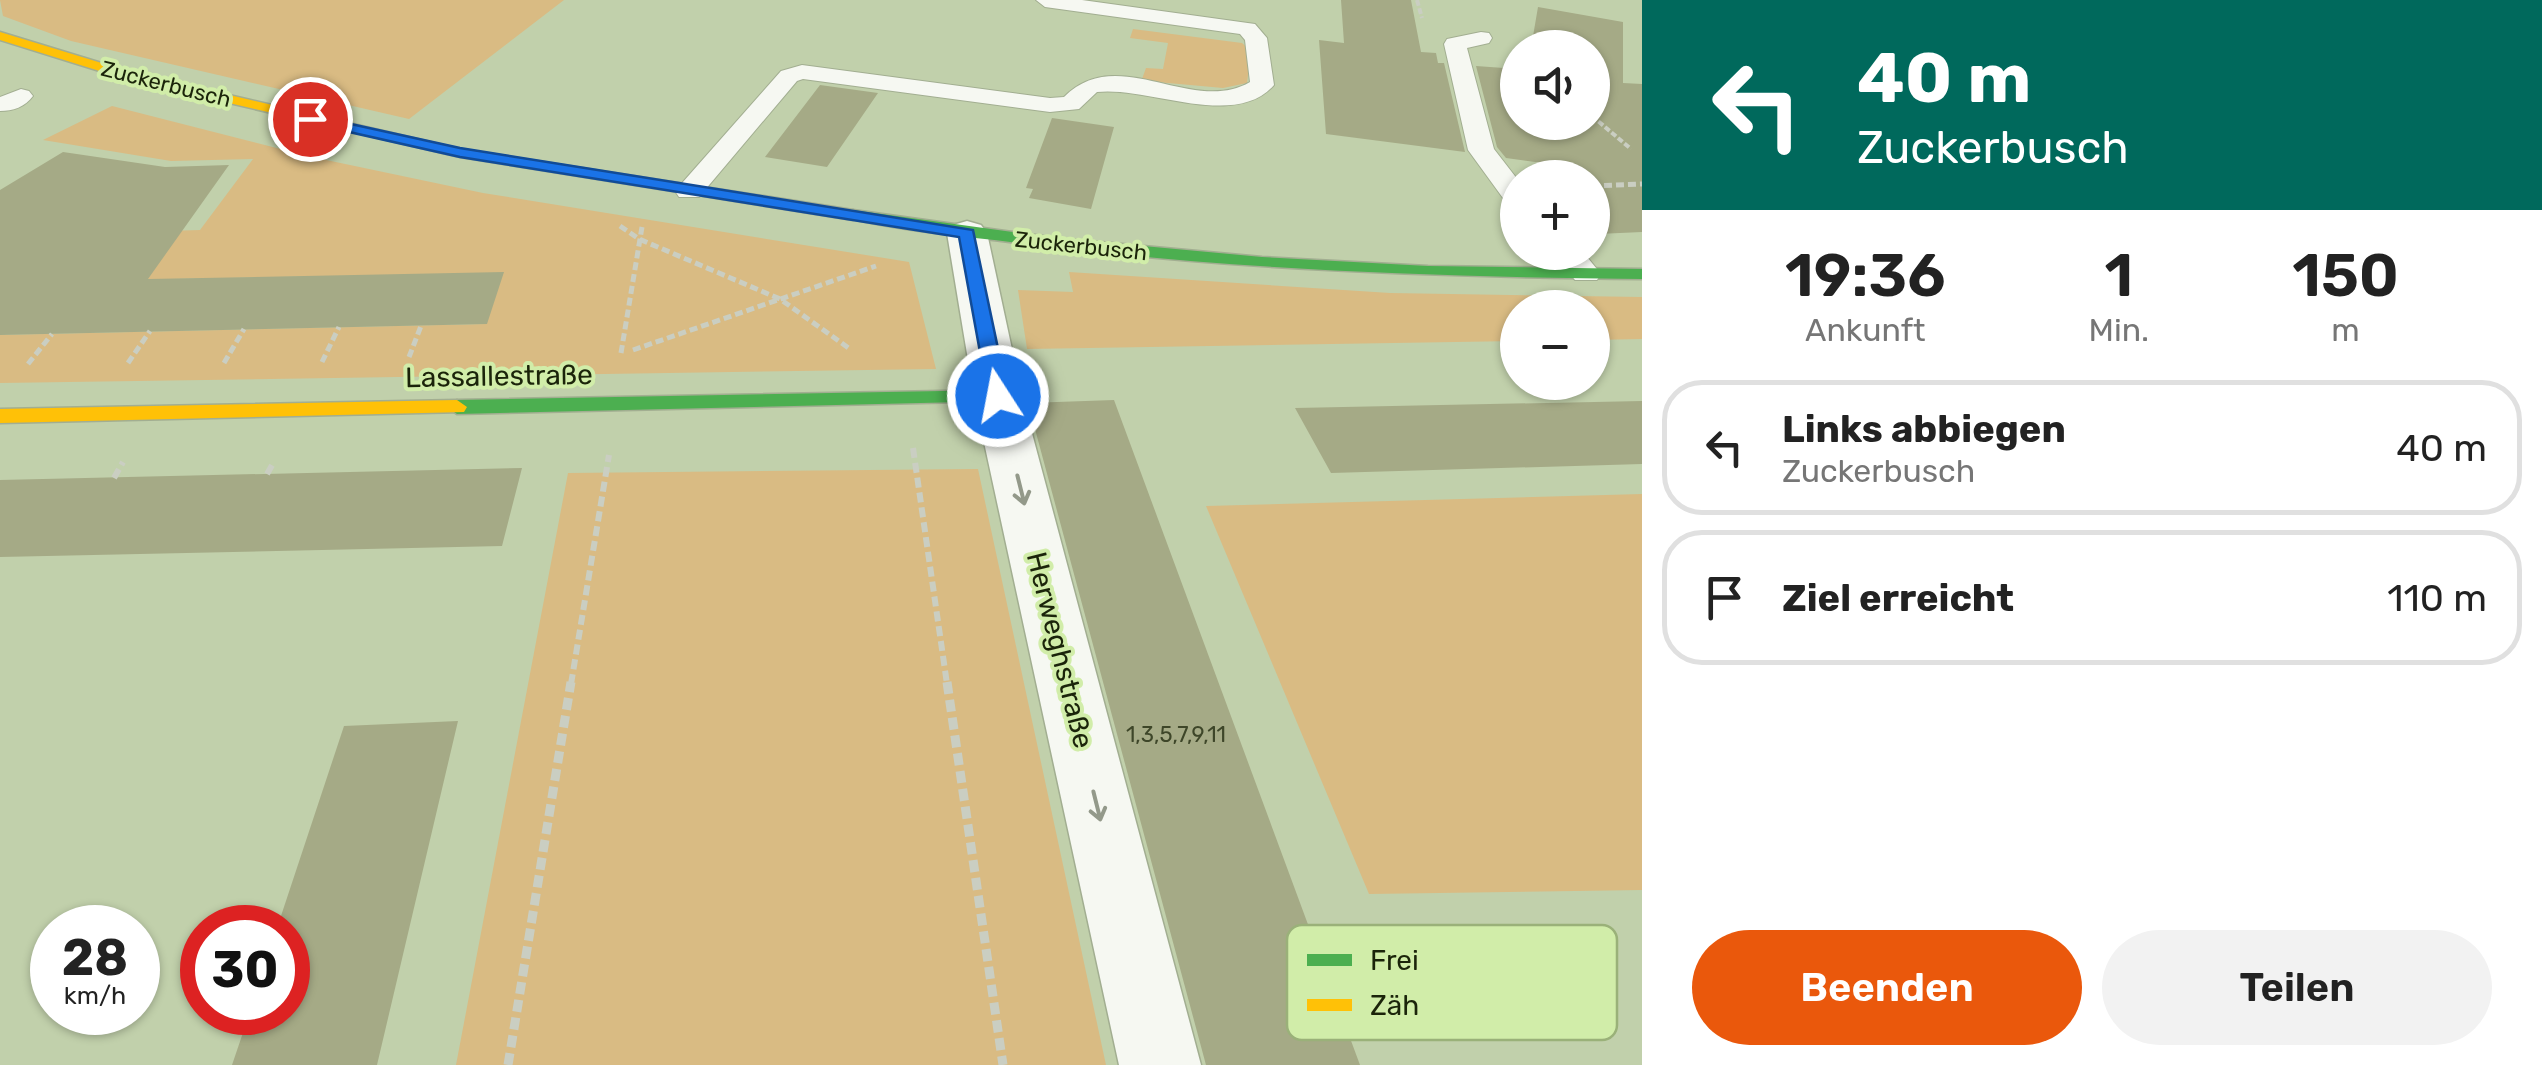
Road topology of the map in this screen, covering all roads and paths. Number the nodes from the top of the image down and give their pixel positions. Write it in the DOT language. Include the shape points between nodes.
graph roads {
  1 [pos="1045,1"];
  2 [pos="0,36"];
  3 [pos="1482,38"];
  4 [pos="1610,132"];
  5 [pos="1631,150"];
  6 [pos="1500,175"];
  7 [pos="1642,184"];
  8 [pos="1610,185"];
  9 [pos="689,191"];
  10 [pos="644,215"];
  11 [pos="614,223"];
  12 [pos="967,233"];
  13 [pos="640,240"];
  14 [pos="887,262"];
  15 [pos="1500,264"];
  16 [pos="1610,269"];
  17 [pos="1642,274"];
  18 [pos="780,299"];
  19 [pos="421,326"];
  20 [pos="339,327"];
  21 [pos="244,330"];
  22 [pos="150,331"];
  23 [pos="52,334"];
  24 [pos="856,353"];
  25 [pos="621,354"];
  26 [pos="607,359"];
  27 [pos="408,360"];
  28 [pos="221,368"];
  29 [pos="123,370"];
  30 [pos="20,373"];
  31 [pos="314,379"];
  32 [pos="998,396"];
  33 [pos="907,398"];
  34 [pos="617,404"];
  35 [pos="0,416"];
  36 [pos="508,1065"];
  37 [pos="1003,1065"];
  38 [pos="1160,1065"];
  1 -- 9 [label="lane" via="1247,29 1256,38 1262,85 1218,98 1109,82 1084,88 1070,104 1050,105 802,72 789,76"];
  2 -- 9 [label="street, Zuckerbusch" via="151,81 403,140"];
  3 -- 6 [label="lane" via="1456,44 1481,150"];
  4 -- 5 [label="path"];
  7 -- 8 [label="path"];
  9 -- 12 [label="street, Zuckerbusch"];
  10 -- 13 [label="path"];
  11 -- 13 [label="path"];
  12 -- 15 [label="street, Zuckerbusch" via="1325,266"];
  12 -- 32 [label="street, Herweghstraße"];
  13 -- 18 [label="path"];
  13 -- 25 [label="path"];
  14 -- 18 [label="path"];
  16 -- 17 [label="street, Zuckerbusch"];
  18 -- 24 [label="path"];
  18 -- 25 [label="path"];
  19 -- 27 [label="path"];
  20 -- 31 [label="path"];
  21 -- 28 [label="path"];
  22 -- 29 [label="path"];
  23 -- 30 [label="path"];
  25 -- 26 [label="path"];
  32 -- 33 [label="street, Lassallestraße"];
  32 -- 38 [label="street, Herweghstraße, one-way"];
  33 -- 34 [label="street, Lassallestraße"];
  33 -- 37 [label="path"];
  34 -- 35 [label="street, Lassallestraße"];
  34 -- 36 [label="path"];
}
